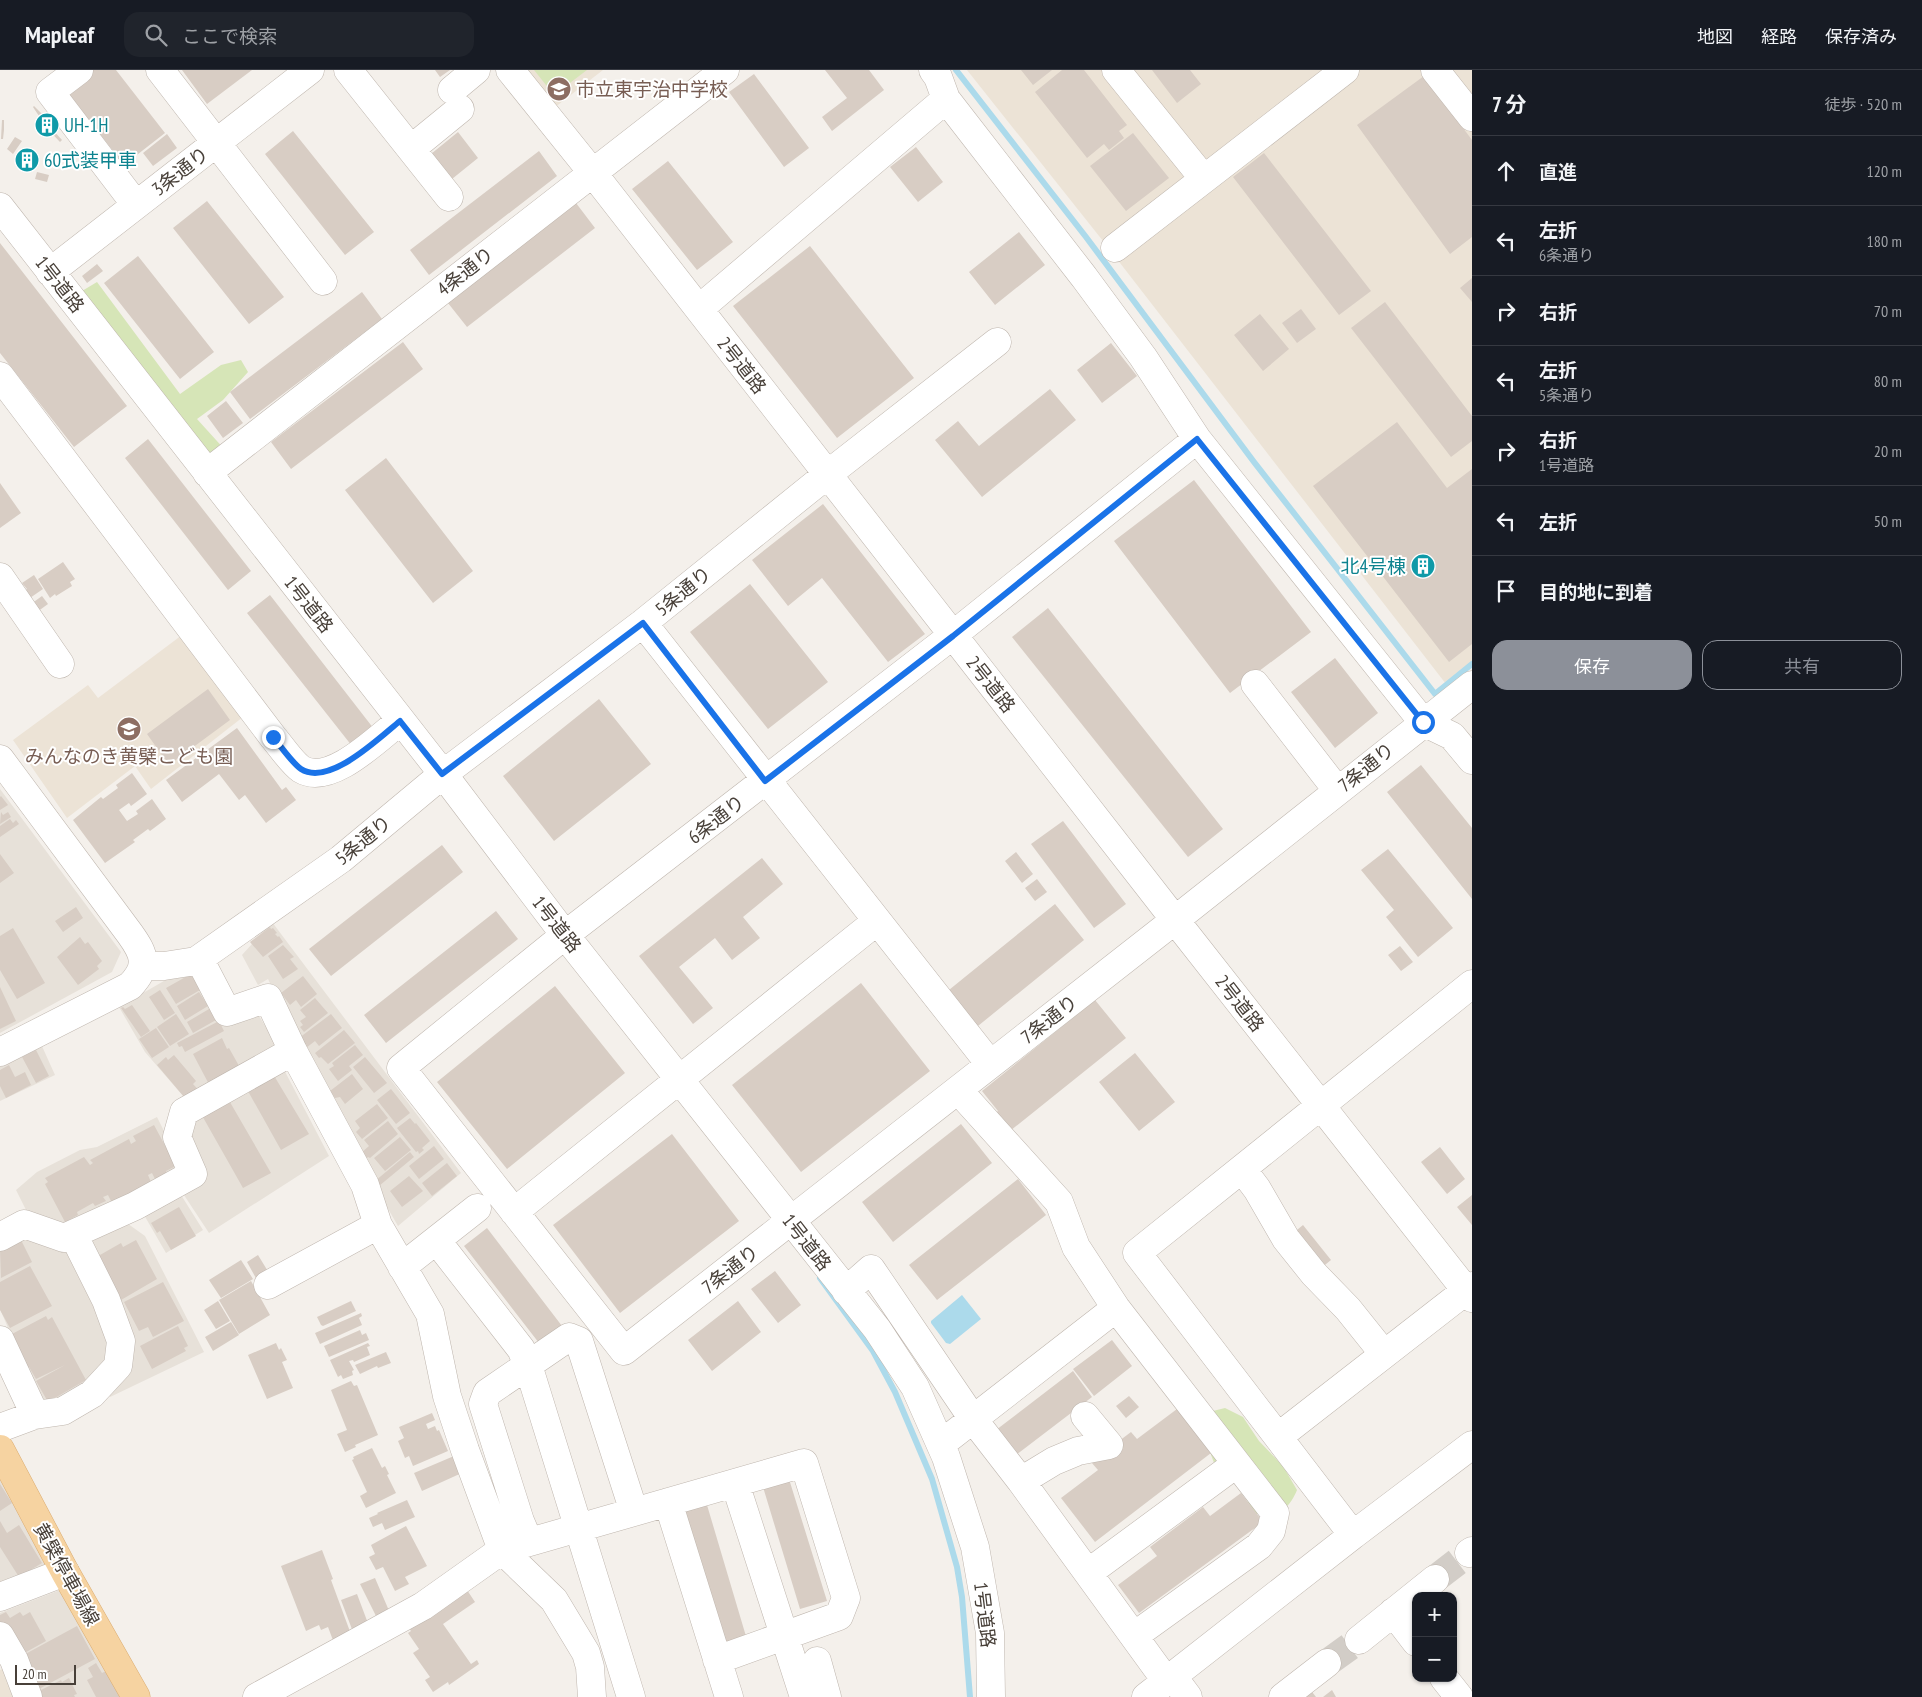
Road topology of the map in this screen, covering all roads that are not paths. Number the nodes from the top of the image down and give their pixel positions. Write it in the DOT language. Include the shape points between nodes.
graph roads {
  1 [pos="79,70"];
  2 [pos="160,70"];
  3 [pos="310,70"];
  4 [pos="348,70"];
  5 [pos="476,70"];
  6 [pos="510,70"];
  7 [pos="725,70"];
  8 [pos="933,70"];
  9 [pos="1116,70"];
  10 [pos="1346,70"];
  11 [pos="1436,70"];
  12 [pos="946,99"];
  13 [pos="1472,117"];
  14 [pos="216,144"];
  15 [pos="411,149"];
  16 [pos="592,172"];
  17 [pos="1204,179"];
  18 [pos="449,197"];
  19 [pos="136,205"];
  20 [pos="0,207"];
  21 [pos="1115,248"];
  22 [pos="50,272"];
  23 [pos="323,281"];
  24 [pos="699,309"];
  25 [pos="997,342"];
  26 [pos="0,376"];
  27 [pos="1197,439"];
  28 [pos="207,473"];
  29 [pos="828,474"];
  30 [pos="0,577"];
  31 [pos="643,623"];
  32 [pos="953,636"];
  33 [pos="60,664"];
  34 [pos="1255,684"];
  35 [pos="1472,685"];
  36 [pos="1423,722"];
  37 [pos="394,726"];
  38 [pos="0,759"];
  39 [pos="1472,760"];
  40 [pos="436,780"];
  41 [pos="765,781"];
  42 [pos="1337,790"];
  43 [pos="1175,920"];
  44 [pos="877,921"];
  45 [pos="565,935"];
  46 [pos="196,961"];
  47 [pos="143,966"];
  48 [pos="1472,984"];
  49 [pos="293,1051"];
  50 [pos="0,1052"];
  51 [pos="990,1064"];
  52 [pos="680,1081"];
  53 [pos="958,1090"];
  54 [pos="1321,1105"];
  55 [pos="1250,1179"];
  56 [pos="477,1208"];
  57 [pos="514,1212"];
  58 [pos="791,1221"];
  59 [pos="378,1225"];
  60 [pos="73,1234"];
  61 [pos="0,1237"];
  62 [pos="437,1241"];
  63 [pos="402,1267"];
  64 [pos="268,1285"];
  65 [pos="846,1291"];
  66 [pos="1470,1292"];
  67 [pos="1116,1308"];
  68 [pos="0,1340"];
  69 [pos="1384,1354"];
  70 [pos="528,1365"];
  71 [pos="35,1415"];
  72 [pos="1085,1416"];
  73 [pos="973,1420"];
  74 [pos="0,1428"];
  75 [pos="1278,1437"];
  76 [pos="940,1444"];
  77 [pos="1472,1445"];
  78 [pos="0,1449"];
  79 [pos="1236,1464"];
  80 [pos="1021,1482"];
  81 [pos="735,1483"];
  82 [pos="668,1502"];
  83 [pos="634,1512"];
  84 [pos="580,1528"];
  85 [pos="1353,1535"];
  86 [pos="529,1542"];
  87 [pos="502,1550"];
  88 [pos="65,1572"];
  89 [pos="1088,1573"];
  90 [pos="1435,1579"];
  91 [pos="0,1597"];
  92 [pos="1393,1612"];
  93 [pos="0,1636"];
  94 [pos="784,1636"];
  95 [pos="1134,1636"];
  96 [pos="1412,1637"];
  97 [pos="1359,1640"];
  98 [pos="717,1660"];
  99 [pos="817,1661"];
  100 [pos="1327,1663"];
  101 [pos="1447,1682"];
  102 [pos="1169,1688"];
  103 [pos="28,1697"];
  104 [pos="136,1697"];
  105 [pos="257,1697"];
  106 [pos="592,1697"];
  107 [pos="631,1697"];
  108 [pos="729,1697"];
  109 [pos="804,1697"];
  110 [pos="827,1697"];
  111 [pos="991,1697"];
  112 [pos="1283,1697"];
  113 [pos="1458,1697"];
  1 -- 19 [label="street" via="50,92"];
  2 -- 14 [label="street"];
  3 -- 14 [label="street, 3条通り"];
  4 -- 15 [label="street"];
  5 -- 15 [label="street" via="456,99"];
  6 -- 16 [label="street, 2号道路"];
  7 -- 16 [label="street, 4条通り"];
  8 -- 12 [label="street"];
  9 -- 17 [label="street"];
  10 -- 17 [label="street"];
  11 -- 13 [label="street"];
  12 -- 24 [label="street"];
  12 -- 27 [label="street" via="1084,277 1143,357"];
  14 -- 19 [label="street, 3条通り"];
  14 -- 23 [label="street"];
  15 -- 18 [label="street"];
  16 -- 24 [label="street, 2号道路"];
  16 -- 28 [label="street, 4条通り"];
  17 -- 21 [label="street"];
  19 -- 22 [label="street, 3条通り"];
  20 -- 22 [label="street, 1号道路"];
  22 -- 28 [label="street, 1号道路"];
  24 -- 29 [label="street, 2号道路"];
  25 -- 29 [label="street, 5条通り"];
  26 -- 37 [label="street" via="300,769 323,773 338,767"];
  27 -- 32 [label="street, 6条通り"];
  27 -- 36 [label="street"];
  28 -- 37 [label="street, 1号道路"];
  29 -- 31 [label="street, 5条通り"];
  29 -- 32 [label="street, 2号道路"];
  30 -- 33 [label="street"];
  31 -- 40 [label="street, 5条通り"];
  31 -- 41 [label="street"];
  32 -- 41 [label="street, 6条通り"];
  32 -- 43 [label="street, 2号道路"];
  34 -- 42 [label="street"];
  35 -- 36 [label="street, 7条通り"];
  36 -- 39 [label="street" via="1452,736"];
  36 -- 42 [label="street, 7条通り"];
  37 -- 40 [label="street, 1号道路"];
  38 -- 47 [label="street" via="140,948"];
  40 -- 45 [label="street, 1号道路"];
  40 -- 46 [label="street, 5条通り" via="341,859"];
  41 -- 44 [label="street"];
  41 -- 45 [label="street, 6条通り"];
  42 -- 43 [label="street, 7条通り"];
  43 -- 51 [label="street, 7条通り"];
  43 -- 54 [label="street, 2号道路"];
  44 -- 51 [label="street"];
  44 -- 52 [label="street"];
  45 -- 52 [label="street, 1号道路"];
  45 -- 57 [label="street, 6条通り" via="401,1068"];
  46 -- 47 [label="street"];
  46 -- 49 [label="street" via="203,966 227,1012 268,998"];
  47 -- 50 [label="street" via="130,986"];
  48 -- 54 [label="street"];
  49 -- 59 [label="street" via="364,1186"];
  49 -- 60 [label="street" via="184,1112 177,1138 193,1174 135,1206"];
  51 -- 53 [label="street, 7条通り"];
  52 -- 57 [label="street"];
  52 -- 58 [label="street, 1号道路"];
  53 -- 58 [label="street, 7条通り"];
  53 -- 67 [label="street" via="1060,1202 1076,1247"];
  54 -- 55 [label="street"];
  54 -- 66 [label="street, 2号道路"];
  55 -- 69 [label="street" via="1286,1239"];
  55 -- 75 [label="street" via="1137,1253"];
  56 -- 62 [label="street"];
  57 -- 58 [label="street, 7条通り" via="624,1351"];
  58 -- 65 [label="street, 1号道路"];
  59 -- 63 [label="street"];
  59 -- 64 [label="street"];
  60 -- 61 [label="street" via="64,1238 24,1224"];
  60 -- 71 [label="street" via="106,1300 121,1341 118,1366 92,1394 63,1411"];
  62 -- 63 [label="street"];
  62 -- 70 [label="street" via="521,1349"];
  63 -- 87 [label="street" via="430,1314 447,1396"];
  65 -- 73 [label="street" via="871,1269"];
  65 -- 76 [label="street, 1号道路" via="877,1329 915,1387"];
  66 -- 69 [label="street"];
  67 -- 73 [label="street"];
  67 -- 79 [label="street"];
  68 -- 71 [label="street"];
  69 -- 75 [label="street"];
  70 -- 83 [label="street" via="569,1337 579,1341"];
  70 -- 84 [label="street"];
  70 -- 86 [label="street" via="487,1393 484,1404"];
  71 -- 74 [label="street"];
  72 -- 80 [label="street" via="1108,1445 1078,1451"];
  73 -- 76 [label="street"];
  73 -- 80 [label="street"];
  75 -- 85 [label="street"];
  76 -- 111 [label="street, 1号道路" via="975,1547 990,1633"];
  77 -- 85 [label="street"];
  78 -- 88 [label="main road, 黄檗停車場線"];
  79 -- 89 [label="street" via="1142,1530"];
  79 -- 95 [label="street" via="1275,1513 1271,1531 1259,1546"];
  80 -- 89 [label="street"];
  81 -- 82 [label="street"];
  81 -- 94 [label="street"];
  81 -- 94 [label="street" via="804,1463 846,1598 839,1616"];
  82 -- 83 [label="street"];
  82 -- 98 [label="street"];
  83 -- 84 [label="street"];
  84 -- 86 [label="street"];
  84 -- 107 [label="street"];
  85 -- 102 [label="street"];
  86 -- 87 [label="street"];
  87 -- 105 [label="street" via="423,1606"];
  87 -- 106 [label="street" via="554,1600 586,1653"];
  88 -- 91 [label="street"];
  88 -- 104 [label="main road, 黄檗停車場線"];
  89 -- 95 [label="street"];
  90 -- 92 [label="street"];
  92 -- 96 [label="street"];
  92 -- 97 [label="street"];
  93 -- 103 [label="street" via="14,1660"];
  94 -- 98 [label="street"];
  94 -- 109 [label="street"];
  95 -- 102 [label="street"];
  98 -- 108 [label="street"];
  99 -- 110 [label="street"];
  100 -- 112 [label="street"];
  101 -- 113 [label="street"];
}
